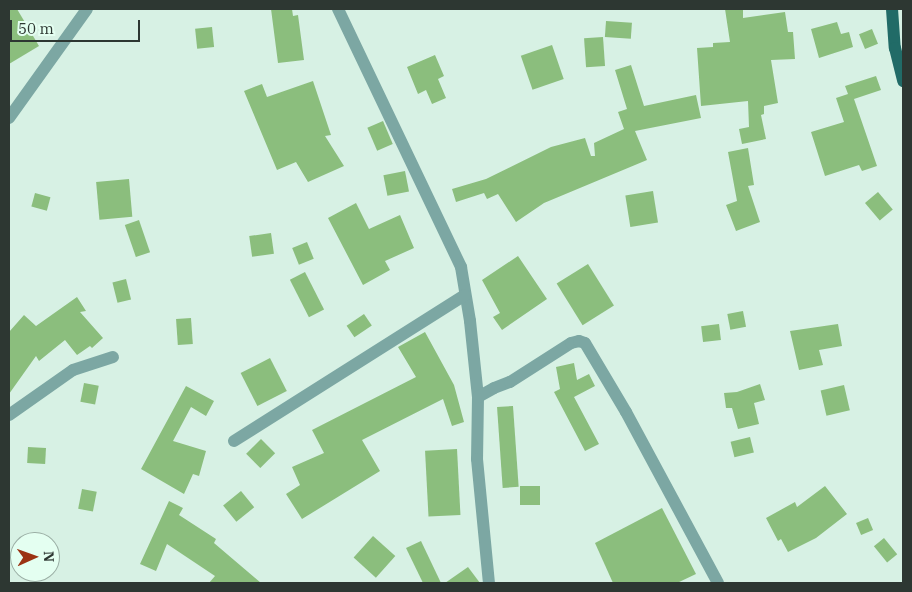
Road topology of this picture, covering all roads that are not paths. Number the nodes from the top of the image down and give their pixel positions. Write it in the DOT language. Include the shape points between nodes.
graph roads {
  1 [pos="87,9"];
  2 [pos="338,9"];
  3 [pos="892,9"];
  4 [pos="903,82"];
  5 [pos="9,118"];
  6 [pos="465,295"];
  7 [pos="113,357"];
  8 [pos="478,397"];
  9 [pos="9,415"];
  10 [pos="234,441"];
  11 [pos="489,583"];
  12 [pos="718,583"];
  1 -- 5 [label="street"];
  2 -- 6 [label="street" via="461,267"];
  3 -- 4 [label="main road" via="895,48"];
  6 -- 8 [label="street"];
  6 -- 10 [label="street"];
  7 -- 9 [label="street" via="73,370"];
  8 -- 11 [label="street" via="477,459"];
  8 -- 12 [label="street" via="510,382 571,343 585,342"];
}
